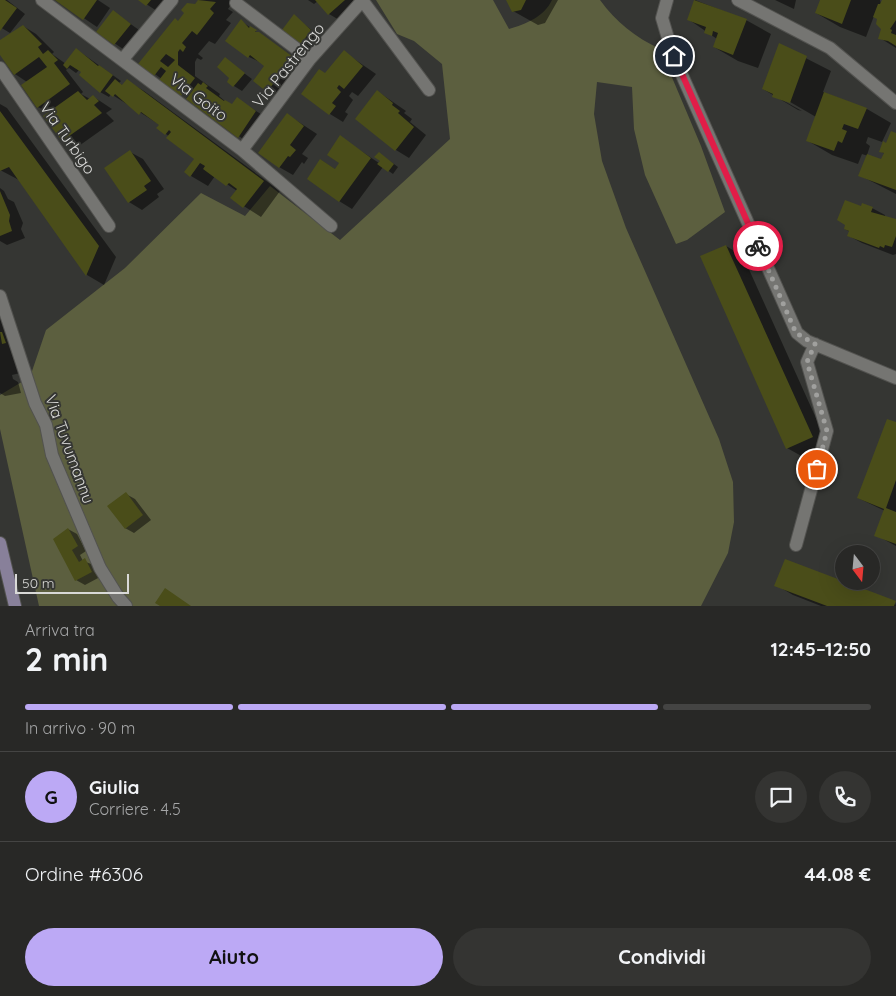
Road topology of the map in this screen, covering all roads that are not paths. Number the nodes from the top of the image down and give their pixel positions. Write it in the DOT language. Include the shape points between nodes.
graph roads {
  1 [pos="42,0"];
  2 [pos="172,0"];
  3 [pos="362,0"];
  4 [pos="668,0"];
  5 [pos="738,0"];
  6 [pos="236,3"];
  7 [pos="310,59"];
  8 [pos="123,60"];
  9 [pos="0,68"];
  10 [pos="429,90"];
  11 [pos="896,103"];
  12 [pos="242,150"];
  13 [pos="109,226"];
  14 [pos="331,226"];
  15 [pos="0,296"];
  16 [pos="815,344"];
  17 [pos="896,378"];
  18 [pos="0,543"];
  19 [pos="796,545"];
  20 [pos="15,606"];
  21 [pos="126,606"];
  1 -- 8 [label="street, Via Goito"];
  2 -- 8 [label="street"];
  3 -- 7 [label="street, Via Pastrengo"];
  3 -- 10 [label="street"];
  4 -- 16 [label="street" via="662,18 674,56 796,333"];
  5 -- 11 [label="street" via="830,48"];
  6 -- 7 [label="street"];
  7 -- 12 [label="street, Via Pastrengo"];
  8 -- 12 [label="street, Via Goito"];
  9 -- 13 [label="street, Via Turbigo"];
  12 -- 14 [label="street, Via Goito"];
  15 -- 21 [label="street, Via Tuvumannu" via="35,403 46,425 52,455 100,568"];
  16 -- 17 [label="street"];
  16 -- 19 [label="street" via="807,362 827,431"];
  18 -- 20 [label="street"];
}
